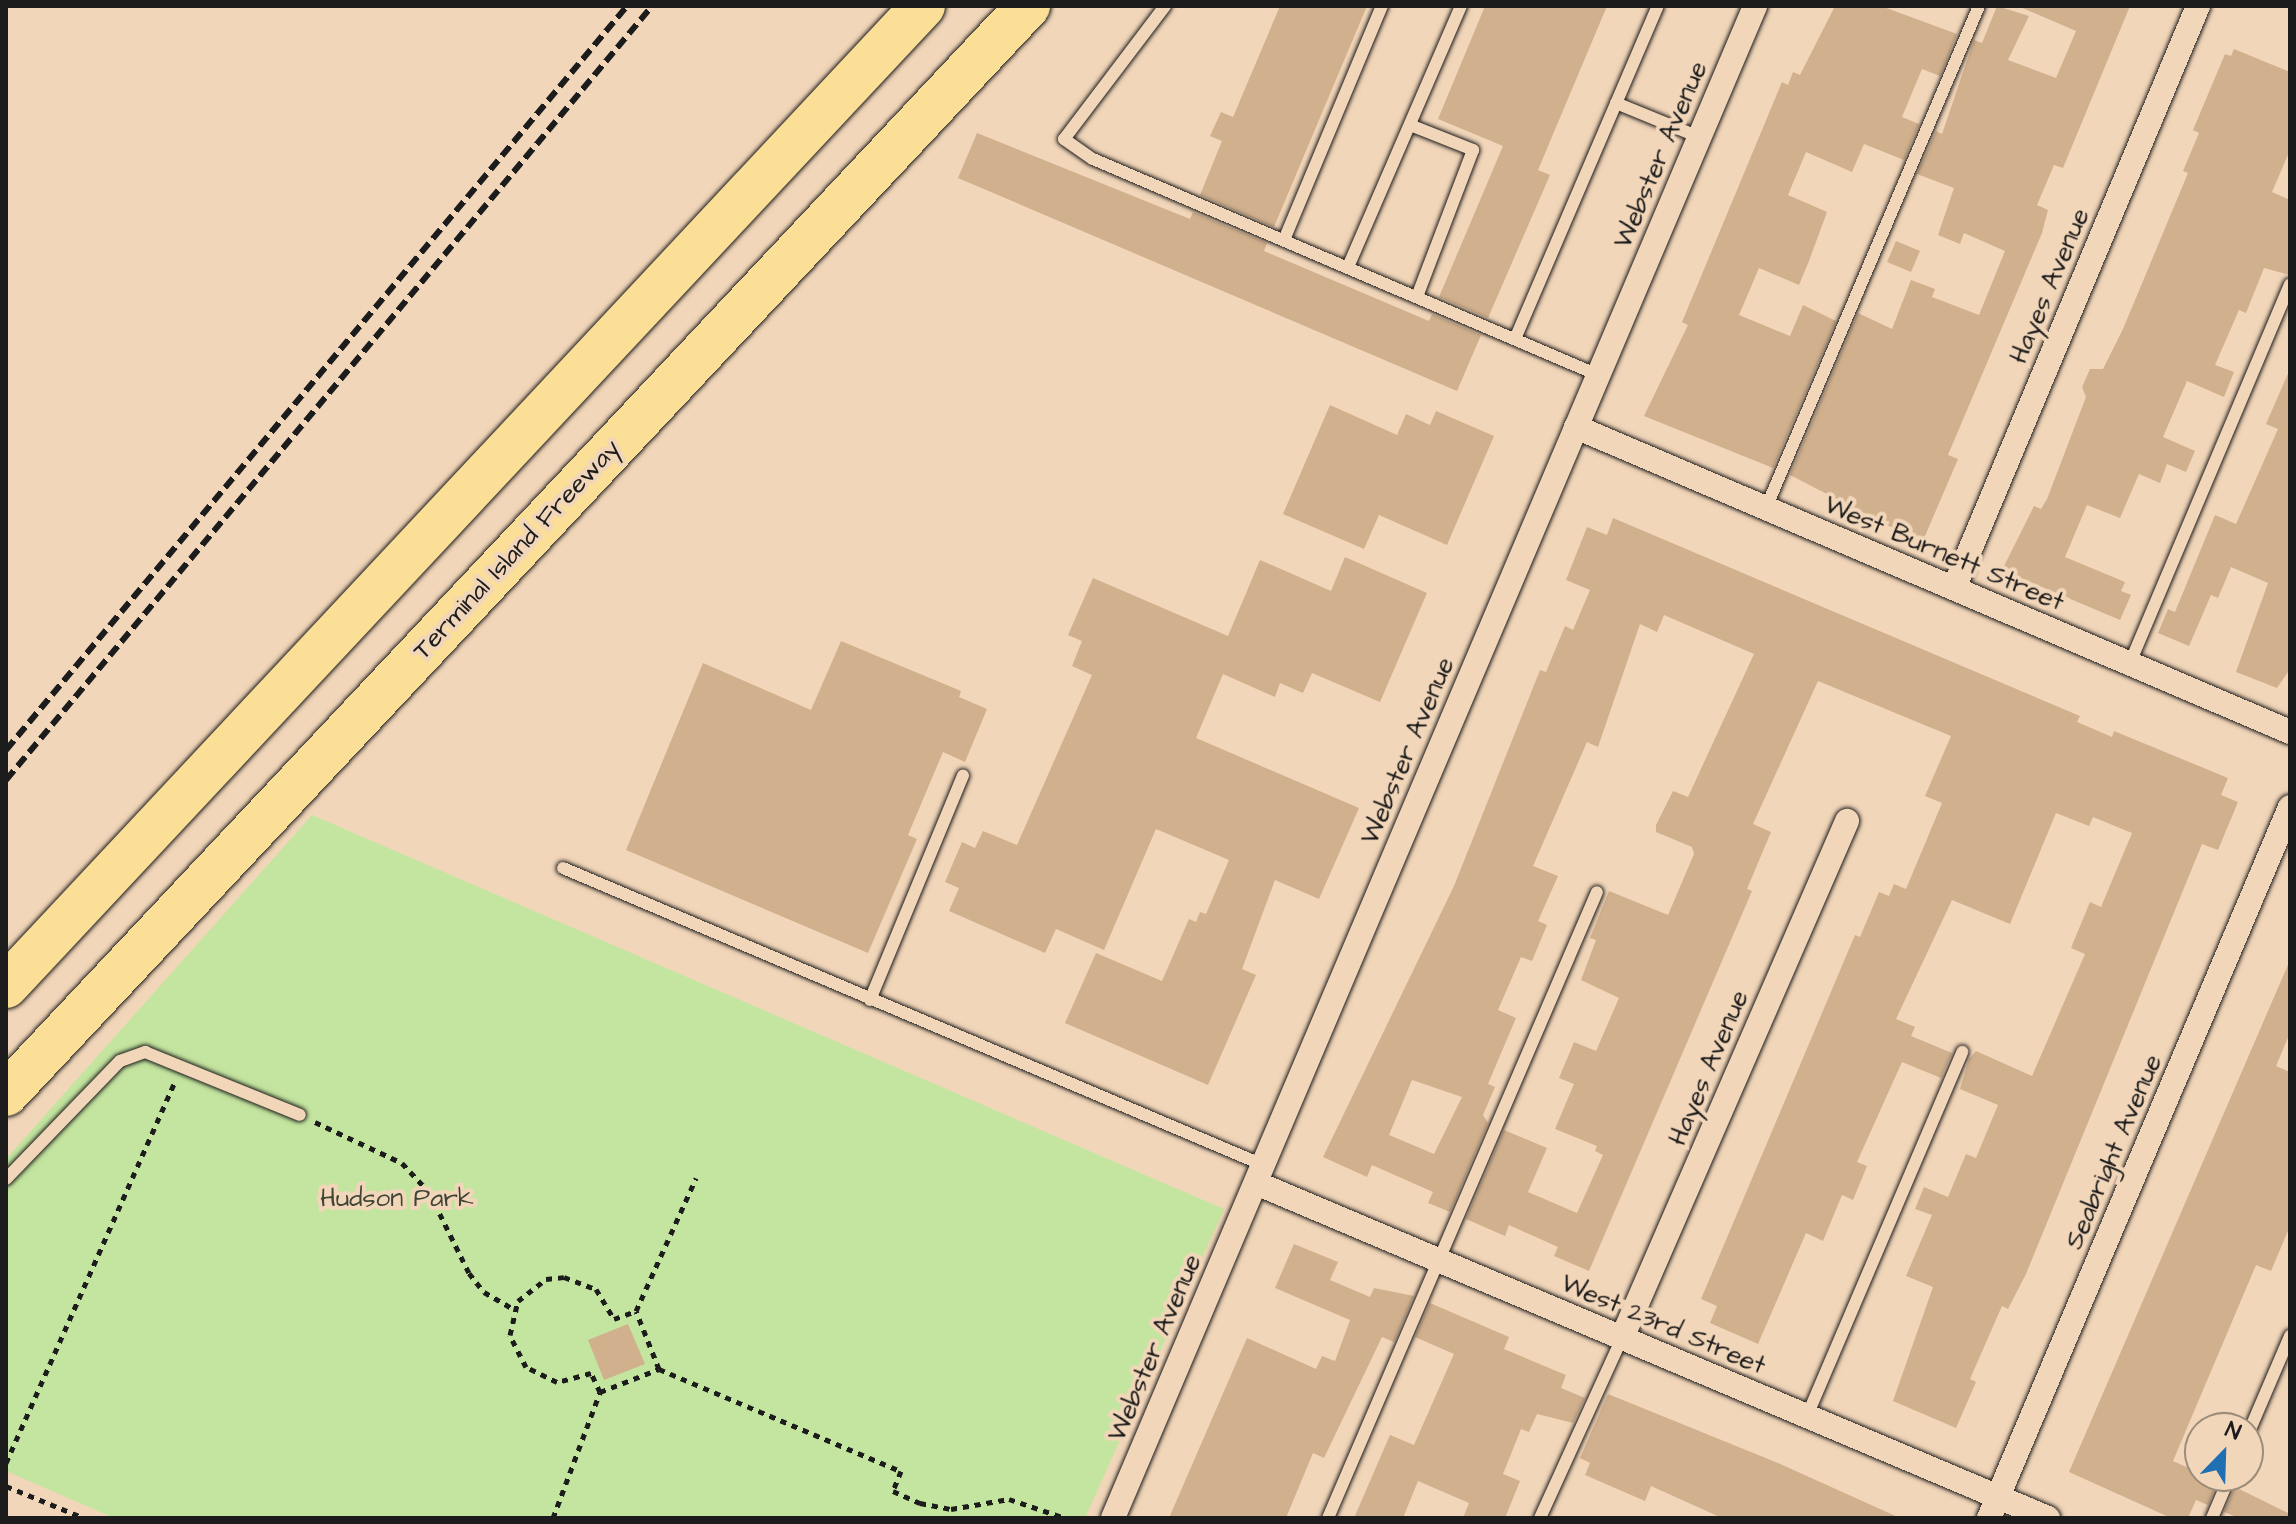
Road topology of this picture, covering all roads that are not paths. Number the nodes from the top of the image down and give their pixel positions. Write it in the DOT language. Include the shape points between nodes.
graph roads {
  1 [pos="923,6"];
  2 [pos="1028,6"];
  3 [pos="1165,6"];
  4 [pos="1382,6"];
  5 [pos="1461,6"];
  6 [pos="1658,6"];
  7 [pos="1755,6"];
  8 [pos="1979,6"];
  9 [pos="2198,6"];
  10 [pos="1616,103"];
  11 [pos="1410,125"];
  12 [pos="1699,137"];
  13 [pos="1284,240"];
  14 [pos="1348,267"];
  15 [pos="2290,284"];
  16 [pos="1417,297"];
  17 [pos="1515,339"];
  18 [pos="1598,375"];
  19 [pos="1576,427"];
  20 [pos="1766,508"];
  21 [pos="1954,588"];
  22 [pos="2130,663"];
  23 [pos="2290,732"];
  24 [pos="963,776"];
  25 [pos="2290,807"];
  26 [pos="1847,821"];
  27 [pos="563,868"];
  28 [pos="1597,892"];
  29 [pos="6,986"];
  30 [pos="870,1000"];
  31 [pos="1962,1052"];
  32 [pos="6,1094"];
  33 [pos="300,1115"];
  34 [pos="1260,1174"];
  35 [pos="6,1179"];
  36 [pos="1439,1261"];
  37 [pos="2290,1336"];
  38 [pos="1622,1338"];
  39 [pos="2257,1412"];
  40 [pos="1807,1416"];
  41 [pos="2223,1492"];
  42 [pos="1993,1507"];
  43 [pos="1113,1518"];
  44 [pos="1328,1518"];
  45 [pos="1540,1518"];
  46 [pos="2048,1518"];
  47 [pos="2212,1518"];
  1 -- 29 [label="highway"];
  2 -- 32 [label="highway, Terminal Island Freeway"];
  3 -- 13 [label="lane" via="1064,139 1093,159"];
  4 -- 13 [label="lane"];
  5 -- 11 [label="lane"];
  6 -- 10 [label="lane"];
  7 -- 12 [label="street, Webster Avenue"];
  8 -- 20 [label="lane"];
  9 -- 21 [label="street, Hayes Avenue"];
  10 -- 12 [label="lane"];
  10 -- 17 [label="lane"];
  11 -- 14 [label="lane"];
  11 -- 16 [label="lane" via="1473,150"];
  12 -- 18 [label="street, Webster Avenue"];
  13 -- 14 [label="lane"];
  14 -- 16 [label="lane"];
  15 -- 22 [label="lane"];
  16 -- 17 [label="lane"];
  17 -- 18 [label="lane"];
  18 -- 19 [label="street, Webster Avenue"];
  19 -- 20 [label="street, West Burnett Street"];
  19 -- 34 [label="street, Webster Avenue"];
  20 -- 21 [label="street, West Burnett Street"];
  21 -- 22 [label="street, West Burnett Street"];
  22 -- 23 [label="street, West Burnett Street"];
  24 -- 30 [label="lane"];
  25 -- 42 [label="street, Seabright Avenue"];
  26 -- 38 [label="street, Hayes Avenue"];
  27 -- 30 [label="lane"];
  28 -- 36 [label="lane"];
  30 -- 34 [label="lane"];
  31 -- 40 [label="lane"];
  33 -- 35 [label="lane" via="145,1052 120,1061"];
  34 -- 36 [label="street, West 23rd Street"];
  34 -- 43 [label="street, Webster Avenue"];
  36 -- 38 [label="street, West 23rd Street"];
  36 -- 44 [label="lane"];
  37 -- 39 [label="lane"];
  38 -- 40 [label="street, West 23rd Street"];
  38 -- 45 [label="lane"];
  40 -- 42 [label="street, West 23rd Street"];
  41 -- 47 [label="lane"];
  42 -- 46 [label="street, West 23rd Street"];
}
